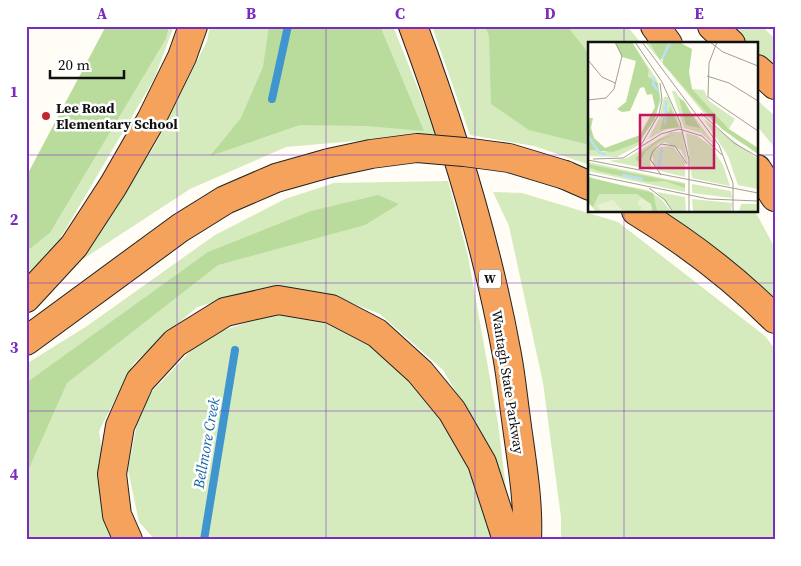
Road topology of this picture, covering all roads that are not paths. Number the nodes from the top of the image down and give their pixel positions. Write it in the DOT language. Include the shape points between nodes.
graph roads {
  1 [pos="193,26"];
  2 [pos="413,26"];
  3 [pos="655,26"];
  4 [pos="712,26"];
  5 [pos="667,42"];
  6 [pos="729,42"];
  7 [pos="758,70"];
  8 [pos="775,85"];
  9 [pos="758,171"];
  10 [pos="588,185"];
  11 [pos="775,197"];
  12 [pos="638,212"];
  13 [pos="26,298"];
  14 [pos="775,319"];
  15 [pos="26,341"];
  16 [pos="128,540"];
  17 [pos="507,540"];
  18 [pos="527,540"];
  1 -- 13 [label="highway" via="152,120 113,186 74,246"];
  2 -- 18 [label="highway, Wantagh State Parkway / W" via="465,184 507,355"];
  3 -- 5 [label="highway"];
  4 -- 6 [label="highway"];
  7 -- 8 [label="highway"];
  9 -- 11 [label="highway"];
  10 -- 15 [label="highway, bridge" via="509,158 464,152 417,148 329,163 276,178 224,200 180,228"];
  12 -- 14 [label="highway" via="723,271"];
  16 -- 17 [label="highway" via="117,516 112,474 120,426 140,381 175,344 224,312 278,300 331,308 377,333 420,372 452,411 482,463"];
}
